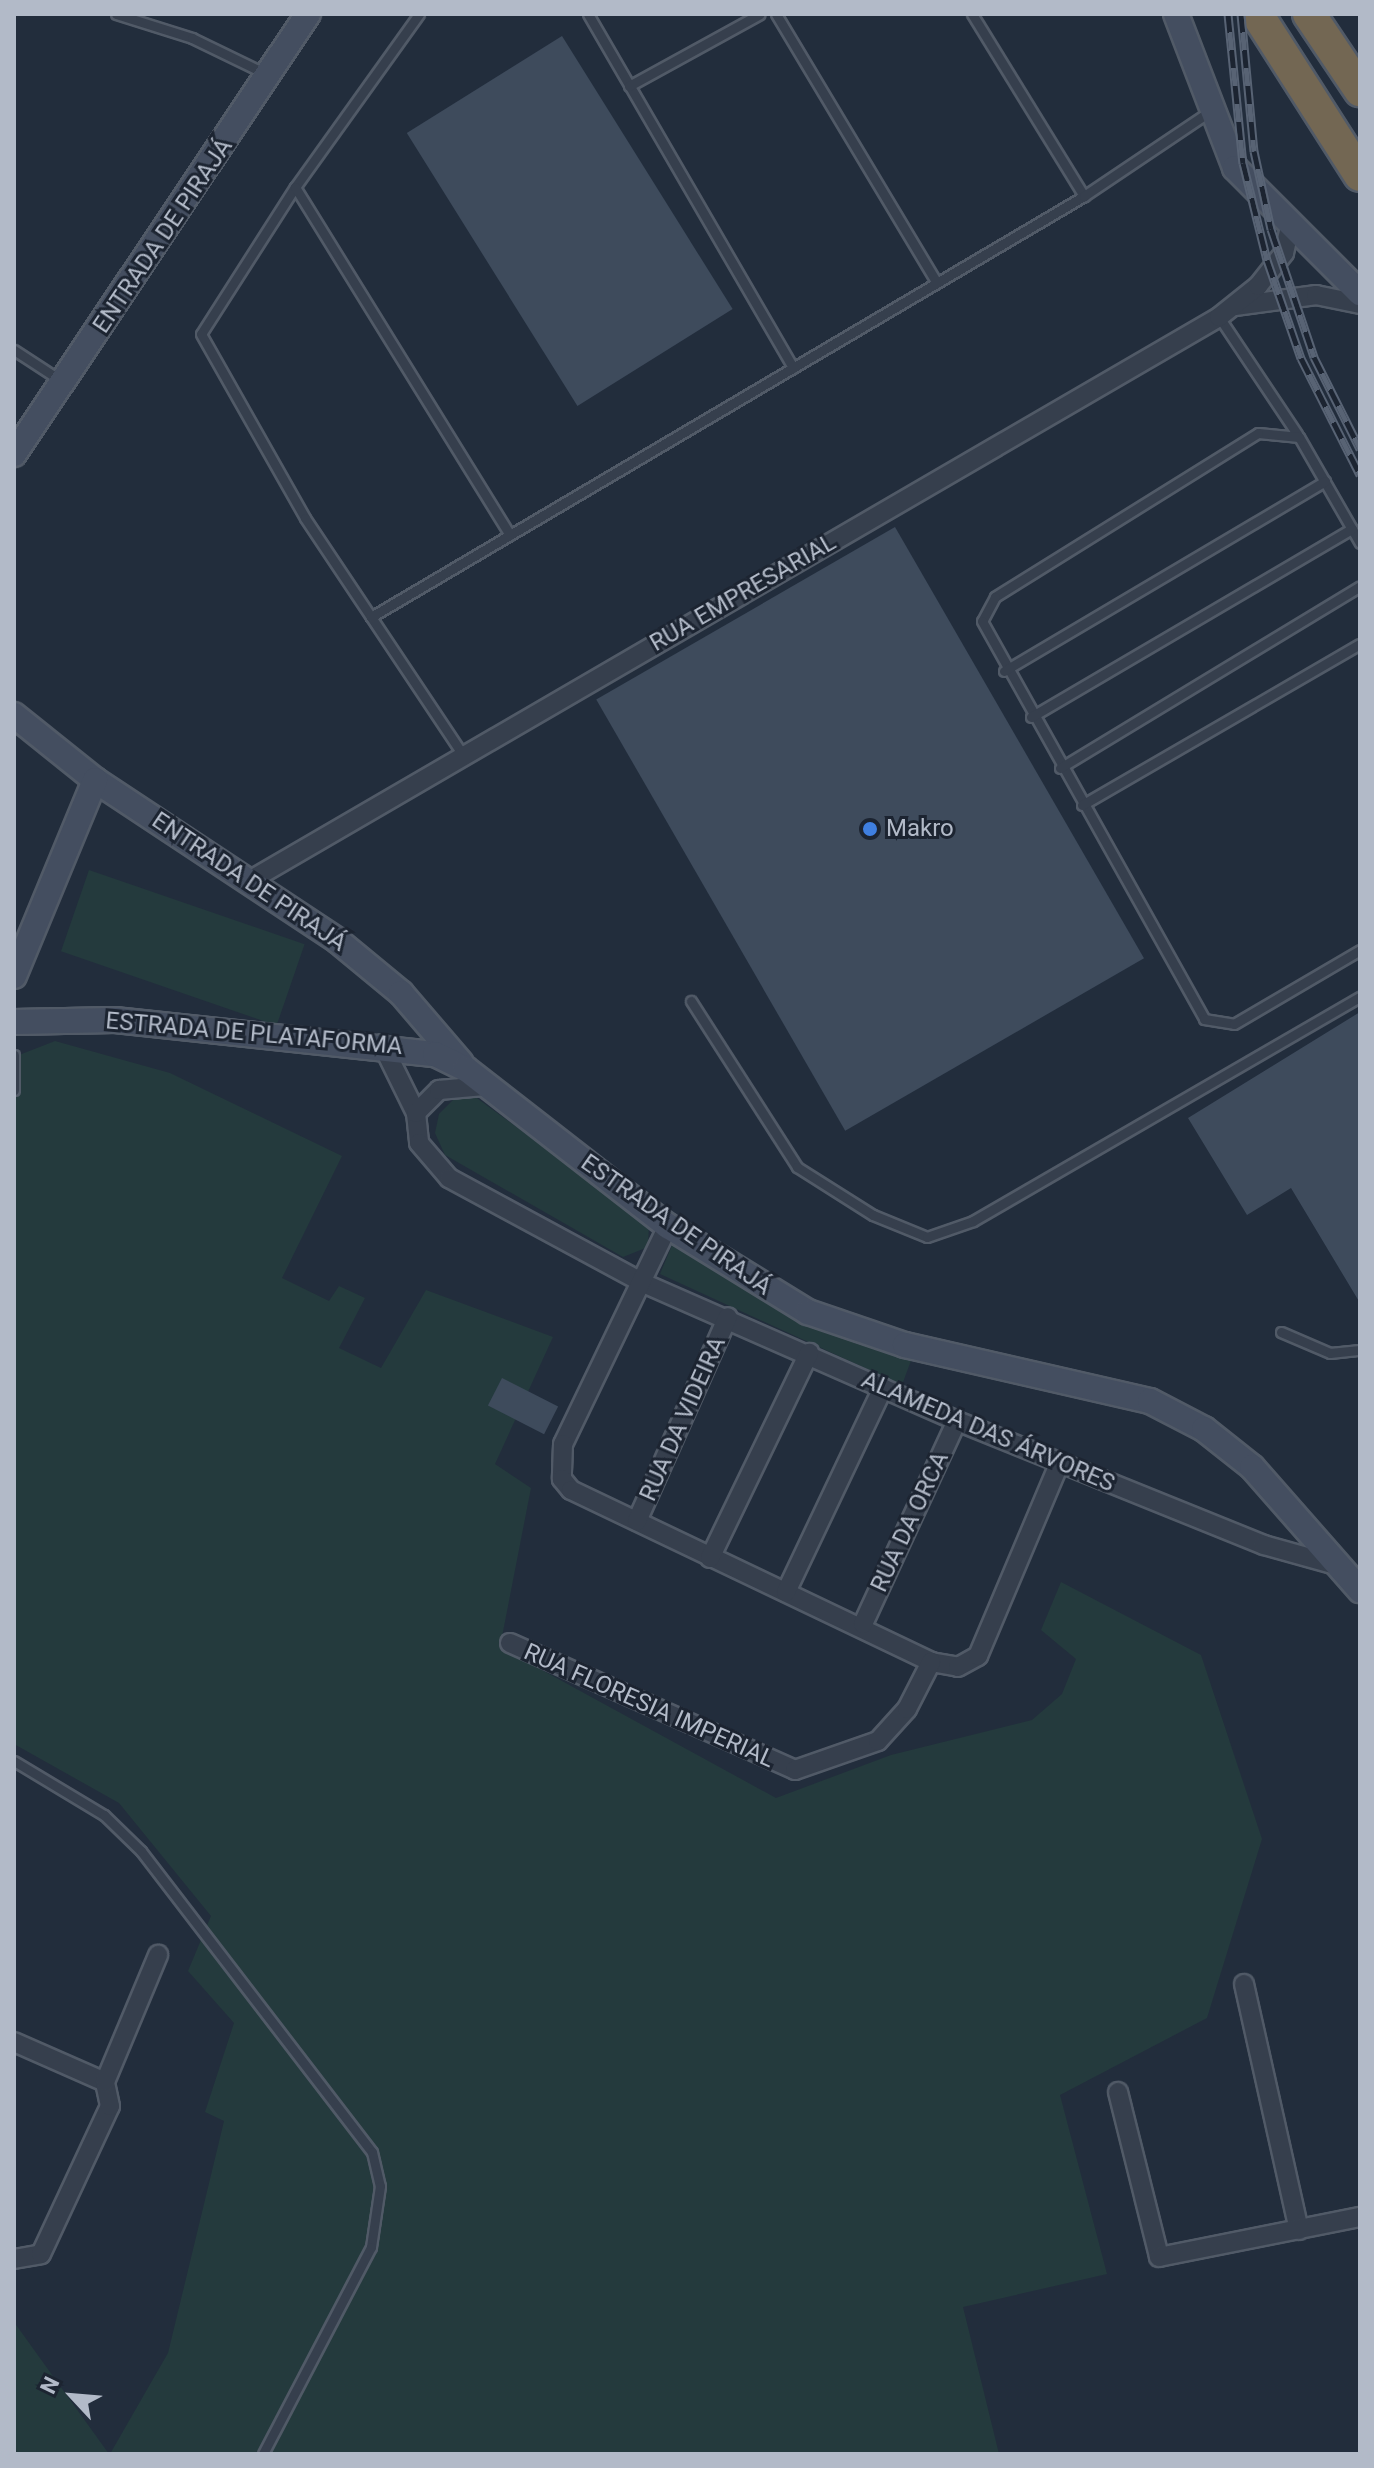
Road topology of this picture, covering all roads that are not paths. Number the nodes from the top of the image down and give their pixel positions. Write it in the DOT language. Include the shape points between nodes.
graph roads {
  1 [pos="116,14"];
  2 [pos="308,14"];
  3 [pos="419,14"];
  4 [pos="588,14"];
  5 [pos="760,14"];
  6 [pos="776,14"];
  7 [pos="972,14"];
  8 [pos="1176,14"];
  9 [pos="1257,14"];
  10 [pos="1309,14"];
  11 [pos="269,76"];
  12 [pos="629,86"];
  13 [pos="1360,90"];
  14 [pos="1209,112"];
  15 [pos="1360,175"];
  16 [pos="295,187"];
  17 [pos="1084,196"];
  18 [pos="1290,227"];
  19 [pos="937,283"];
  20 [pos="1360,293"];
  21 [pos="1360,304"];
  22 [pos="1235,306"];
  23 [pos="1219,317"];
  24 [pos="14,350"];
  25 [pos="793,368"];
  26 [pos="63,382"];
  27 [pos="1299,437"];
  28 [pos="14,454"];
  29 [pos="1325,481"];
  30 [pos="1352,529"];
  31 [pos="510,535"];
  32 [pos="1360,543"];
  33 [pos="1360,586"];
  34 [pos="371,617"];
  35 [pos="1360,644"];
  36 [pos="1004,671"];
  37 [pos="14,715"];
  38 [pos="1031,717"];
  39 [pos="464,756"];
  40 [pos="1060,768"];
  41 [pos="95,780"];
  42 [pos="1082,805"];
  43 [pos="251,880"];
  44 [pos="1360,950"];
  45 [pos="14,976"];
  46 [pos="1360,997"];
  47 [pos="691,1001"];
  48 [pos="14,1022"];
  49 [pos="382,1044"];
  50 [pos="14,1055"];
  51 [pos="466,1069"];
  52 [pos="484,1086"];
  53 [pos="14,1090"];
  54 [pos="416,1113"];
  55 [pos="668,1226"];
  56 [pos="643,1283"];
  57 [pos="728,1317"];
  58 [pos="1281,1332"];
  59 [pos="1360,1350"];
  60 [pos="809,1353"];
  61 [pos="883,1388"];
  62 [pos="957,1421"];
  63 [pos="1059,1464"];
  64 [pos="637,1521"];
  65 [pos="710,1558"];
  66 [pos="1339,1566"];
  67 [pos="1360,1590"];
  68 [pos="786,1592"];
  69 [pos="863,1624"];
  70 [pos="510,1643"];
  71 [pos="931,1662"];
  72 [pos="14,1761"];
  73 [pos="158,1955"];
  74 [pos="1244,1984"];
  75 [pos="14,2042"];
  76 [pos="105,2082"];
  77 [pos="1118,2092"];
  78 [pos="1360,2217"];
  79 [pos="1299,2230"];
  80 [pos="14,2259"];
  81 [pos="263,2454"];
  1 -- 11 [label="lane" via="192,38"];
  2 -- 11 [label="main road, ENTRADA DE PIRAJÁ"];
  3 -- 16 [label="lane"];
  4 -- 12 [label="lane"];
  5 -- 12 [label="lane"];
  6 -- 19 [label="lane"];
  7 -- 17 [label="lane"];
  8 -- 14 [label="main road"];
  9 -- 15 [label="highway"];
  10 -- 13 [label="highway"];
  11 -- 26 [label="main road, ENTRADA DE PIRAJÁ"];
  12 -- 25 [label="lane"];
  14 -- 17 [label="lane"];
  14 -- 18 [label="main road" via="1235,168"];
  16 -- 31 [label="lane"];
  16 -- 34 [label="lane" via="205,318 203,349"];
  17 -- 19 [label="lane"];
  18 -- 20 [label="main road"];
  18 -- 22 [label="street, RUA EMPRESARIAL" via="1284,253"];
  19 -- 25 [label="lane"];
  21 -- 22 [label="street, RUA EMPRESARIAL" via="1316,295"];
  22 -- 23 [label="street, RUA EMPRESARIAL"];
  23 -- 27 [label="lane"];
  23 -- 39 [label="street, RUA EMPRESARIAL"];
  24 -- 26 [label="lane"];
  25 -- 31 [label="lane"];
  26 -- 28 [label="main road, ENTRADA DE PIRAJÁ"];
  27 -- 29 [label="lane"];
  27 -- 36 [label="lane" via="1258,433 995,597 982,621"];
  29 -- 30 [label="lane"];
  29 -- 36 [label="lane"];
  30 -- 32 [label="lane"];
  30 -- 38 [label="lane"];
  31 -- 34 [label="lane"];
  33 -- 40 [label="lane"];
  34 -- 39 [label="lane"];
  35 -- 42 [label="lane"];
  36 -- 38 [label="lane"];
  37 -- 41 [label="main road, ENTRADA DE PIRAJÁ"];
  38 -- 40 [label="lane"];
  39 -- 43 [label="street, RUA EMPRESARIAL"];
  40 -- 42 [label="lane"];
  41 -- 43 [label="main road, ENTRADA DE PIRAJÁ"];
  41 -- 45 [label="main road"];
  42 -- 44 [label="lane" via="1212,1026 1234,1024"];
  43 -- 51 [label="main road, ENTRADA DE PIRAJÁ" via="374,969"];
  46 -- 47 [label="lane" via="973,1221 927,1237 873,1215 797,1167"];
  48 -- 49 [label="main road, ESTRADA DE PLATAFORMA" via="115,1020"];
  49 -- 51 [label="main road, ESTRADA DE PLATAFORMA" via="430,1052"];
  49 -- 54 [label="street, ALAMEDA DAS ÁRVORES"];
  50 -- 53 [label="lane"];
  51 -- 52 [label="main road, ESTRADA DE PLATAFORMA"];
  52 -- 54 [label="street" via="439,1090"];
  52 -- 55 [label="main road, ESTRADA DE PIRAJÁ"];
  54 -- 56 [label="street, ALAMEDA DAS ÁRVORES" via="423,1152 449,1178"];
  55 -- 56 [label="street"];
  55 -- 66 [label="main road, ESTRADA DE PIRAJÁ" via="761,1288 860,1333 1116,1392 1176,1413 1229,1446"];
  56 -- 57 [label="street, ALAMEDA DAS ÁRVORES"];
  56 -- 64 [label="street" via="561,1462 571,1490"];
  57 -- 60 [label="street, ALAMEDA DAS ÁRVORES"];
  57 -- 64 [label="street, RUA DA VIDEIRA"];
  58 -- 59 [label="lane" via="1330,1353"];
  60 -- 61 [label="street, ALAMEDA DAS ÁRVORES"];
  60 -- 65 [label="street"];
  61 -- 62 [label="street, ALAMEDA DAS ÁRVORES"];
  61 -- 68 [label="street"];
  62 -- 63 [label="street, ALAMEDA DAS ÁRVORES"];
  62 -- 69 [label="street, RUA DA ORCA"];
  63 -- 66 [label="street, ALAMEDA DAS ÁRVORES" via="1264,1545"];
  63 -- 71 [label="street" via="978,1656 966,1667"];
  64 -- 65 [label="street"];
  65 -- 68 [label="street"];
  66 -- 67 [label="main road, ESTRADA DE PIRAJÁ"];
  68 -- 69 [label="street"];
  69 -- 71 [label="street"];
  70 -- 71 [label="street, RUA FLORESIA IMPERIAL" via="795,1770 878,1741 907,1709"];
  72 -- 81 [label="lane" via="104,1815 141,1851 372,2152 380,2186 371,2247"];
  73 -- 76 [label="street"];
  74 -- 79 [label="street"];
  75 -- 76 [label="street"];
  76 -- 80 [label="street" via="110,2106 41,2254"];
  77 -- 79 [label="street" via="1159,2257"];
  78 -- 79 [label="street"];
}
